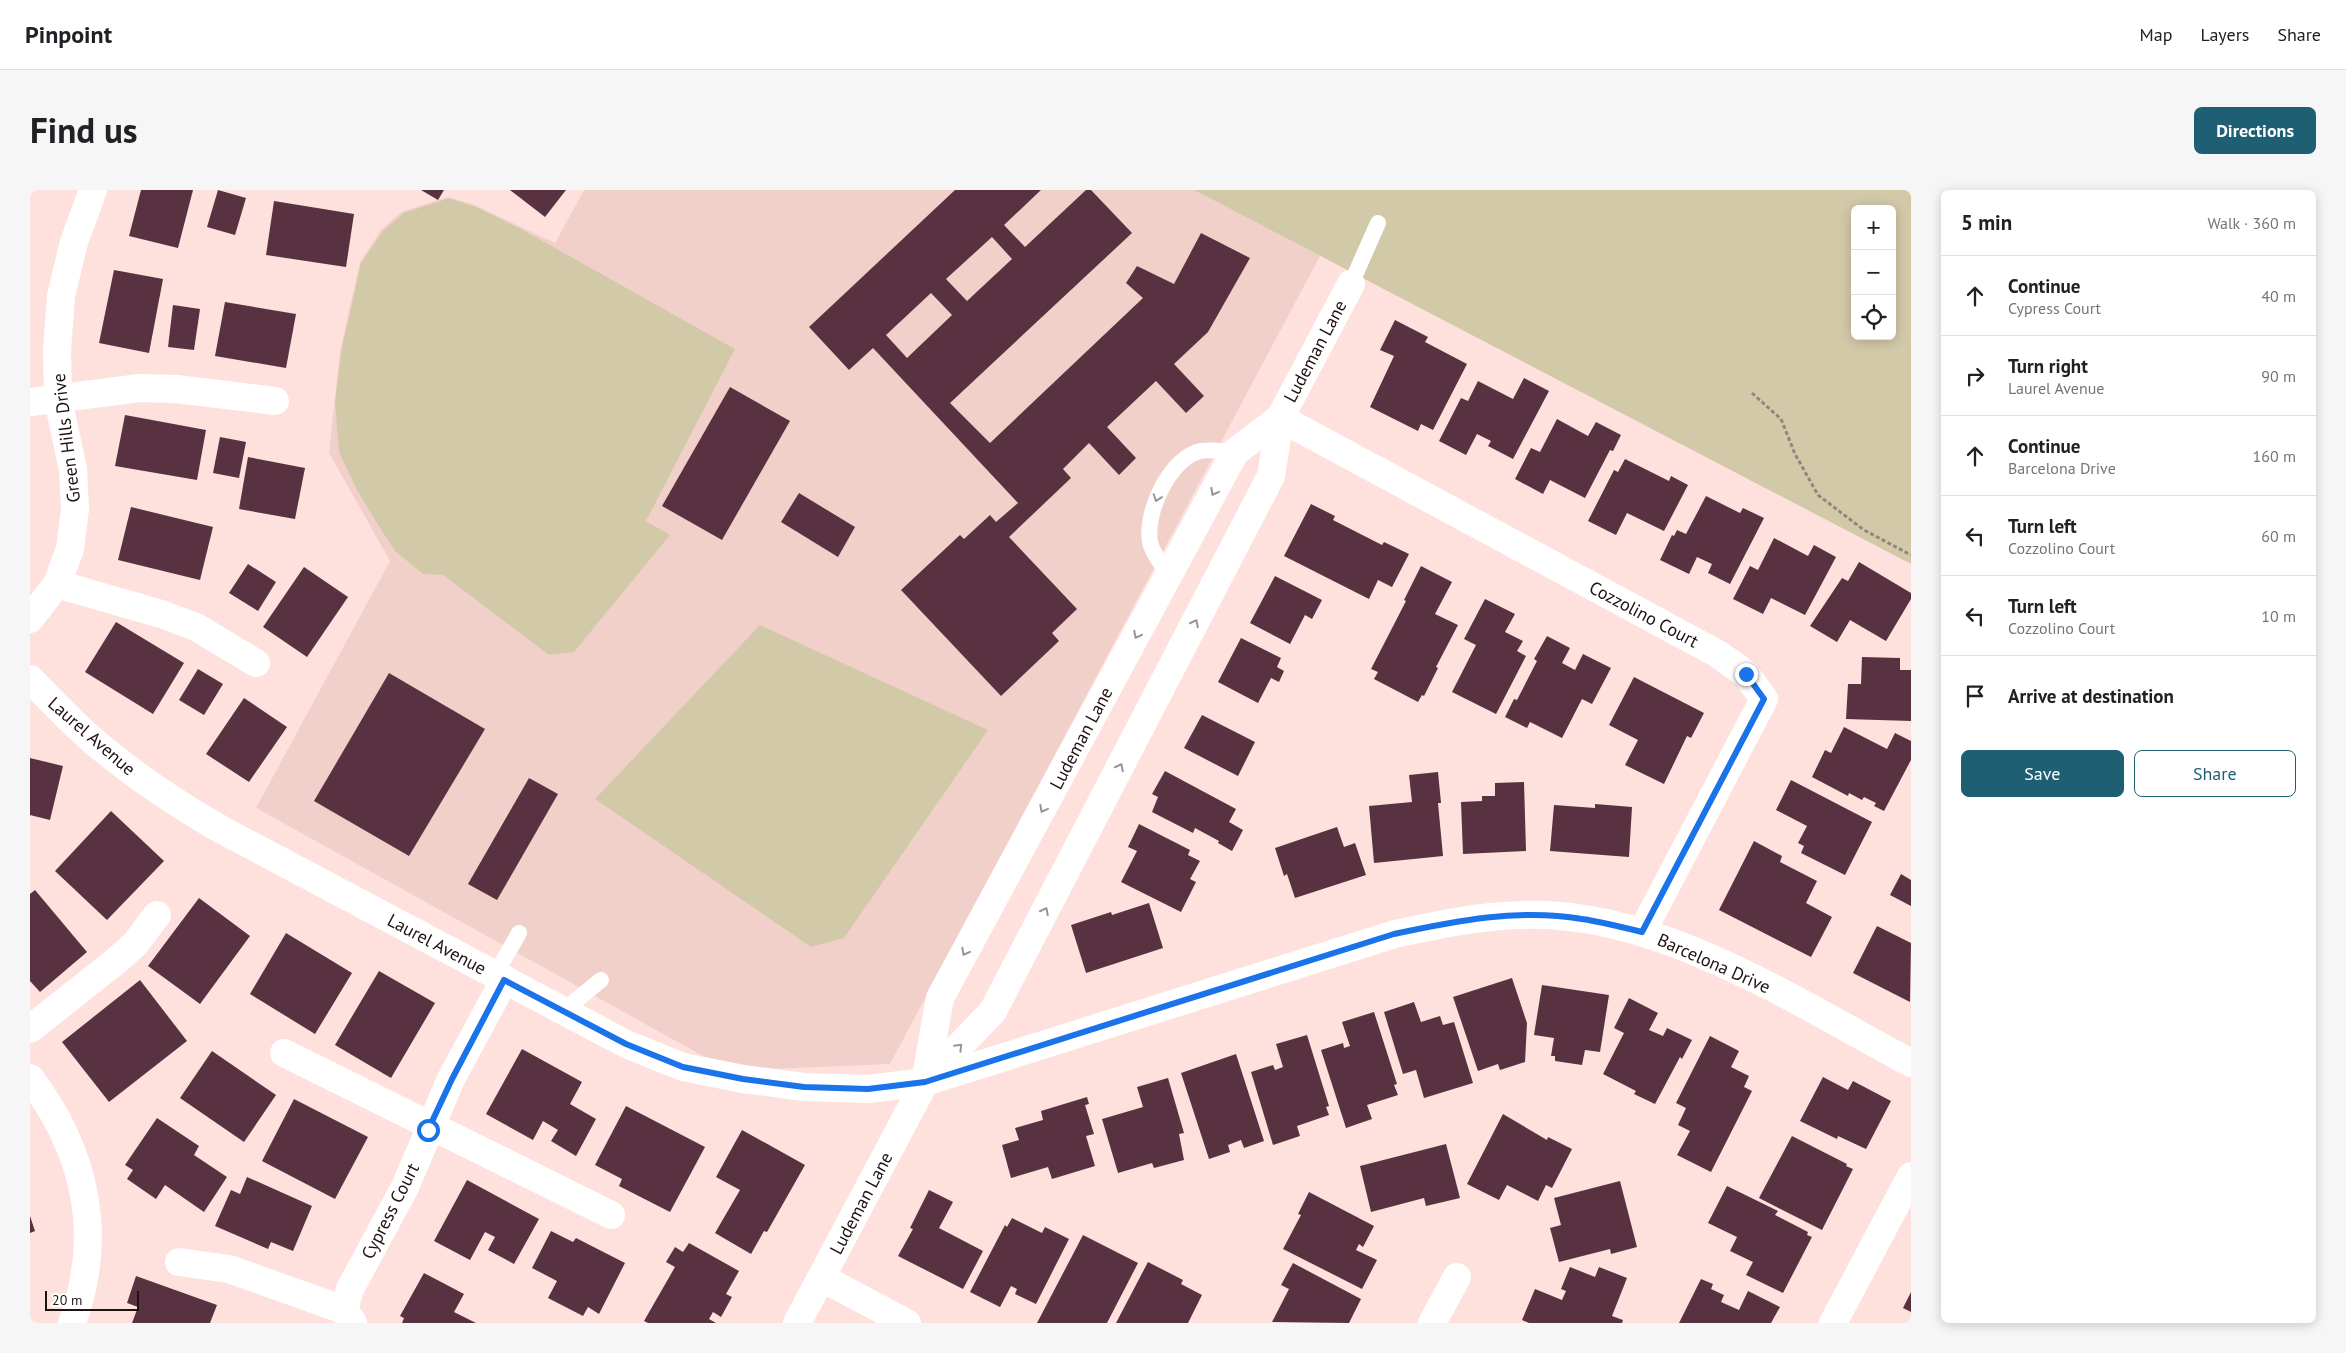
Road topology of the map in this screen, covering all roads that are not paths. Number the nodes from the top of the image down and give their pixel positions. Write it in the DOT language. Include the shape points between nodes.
graph roads {
  1 [pos="93,190"];
  2 [pos="1378,223"];
  3 [pos="1351,284"];
  4 [pos="58,400"];
  5 [pos="275,401"];
  6 [pos="30,402"];
  7 [pos="1280,418"];
  8 [pos="1235,452"];
  9 [pos="1169,575"];
  10 [pos="57,584"];
  11 [pos="30,619"];
  12 [pos="256,663"];
  13 [pos="30,679"];
  14 [pos="157,915"];
  15 [pos="1642,932"];
  16 [pos="519,933"];
  17 [pos="500,977"];
  18 [pos="601,980"];
  19 [pos="563,1011"];
  20 [pos="30,1029"];
  21 [pos="284,1053"];
  22 [pos="1911,1063"];
  23 [pos="30,1078"];
  24 [pos="925,1082"];
  25 [pos="430,1126"];
  26 [pos="1911,1176"];
  27 [pos="611,1214"];
  28 [pos="179,1262"];
  29 [pos="1457,1277"];
  30 [pos="822,1278"];
  31 [pos="349,1316"];
  32 [pos="72,1323"];
  33 [pos="797,1323"];
  34 [pos="907,1323"];
  35 [pos="1432,1323"];
  36 [pos="1833,1323"];
  1 -- 4 [label="street, Green Hills Drive" via="74,242 61,296 56,352"];
  2 -- 3 [label="lane"];
  3 -- 7 [label="street, Ludeman Lane"];
  4 -- 5 [label="street" via="140,388"];
  4 -- 6 [label="street"];
  4 -- 10 [label="street, Green Hills Drive" via="73,469 75,509 70,549"];
  7 -- 8 [label="street, Ludeman Lane"];
  7 -- 15 [label="street, Cozzolino Court" via="1718,654 1746,674 1764,699"];
  24 -- 7 [label="street, Ludeman Lane, one-way" via="993,1011 1271,476"];
  8 -- 9 [label="street, Ludeman Lane, one-way"];
  8 -- 9 [label="lane, one-way" via="1198,451 1179,464 1161,488 1150,517 1150,543"];
  9 -- 24 [label="street, Ludeman Lane, one-way" via="940,998"];
  10 -- 11 [label="street, Green Hills Drive"];
  10 -- 12 [label="street" via="196,627"];
  13 -- 17 [label="street, Laurel Avenue" via="89,737 175,803"];
  14 -- 20 [label="street" via="116,962"];
  15 -- 22 [label="street, Barcelona Drive" via="1690,949 1744,974"];
  15 -- 24 [label="street, Barcelona Drive" via="1580,918 1523,914 1458,920 1394,934"];
  16 -- 17 [label="lane"];
  17 -- 19 [label="street, Laurel Avenue"];
  17 -- 25 [label="street, Cypress Court"];
  18 -- 19 [label="lane"];
  19 -- 24 [label="street, Laurel Avenue" via="626,1044 683,1067 743,1079 804,1087 868,1089"];
  21 -- 25 [label="street"];
  23 -- 32 [label="street" via="67,1136 80,1177 87,1217 88,1256"];
  24 -- 30 [label="street, Ludeman Lane"];
  25 -- 27 [label="street"];
  25 -- 31 [label="street, Cypress Court" via="401,1196 350,1289"];
  26 -- 36 [label="street"];
  28 -- 31 [label="street" via="229,1269"];
  29 -- 35 [label="street"];
  30 -- 33 [label="street, Ludeman Lane"];
  30 -- 34 [label="street"];
}
